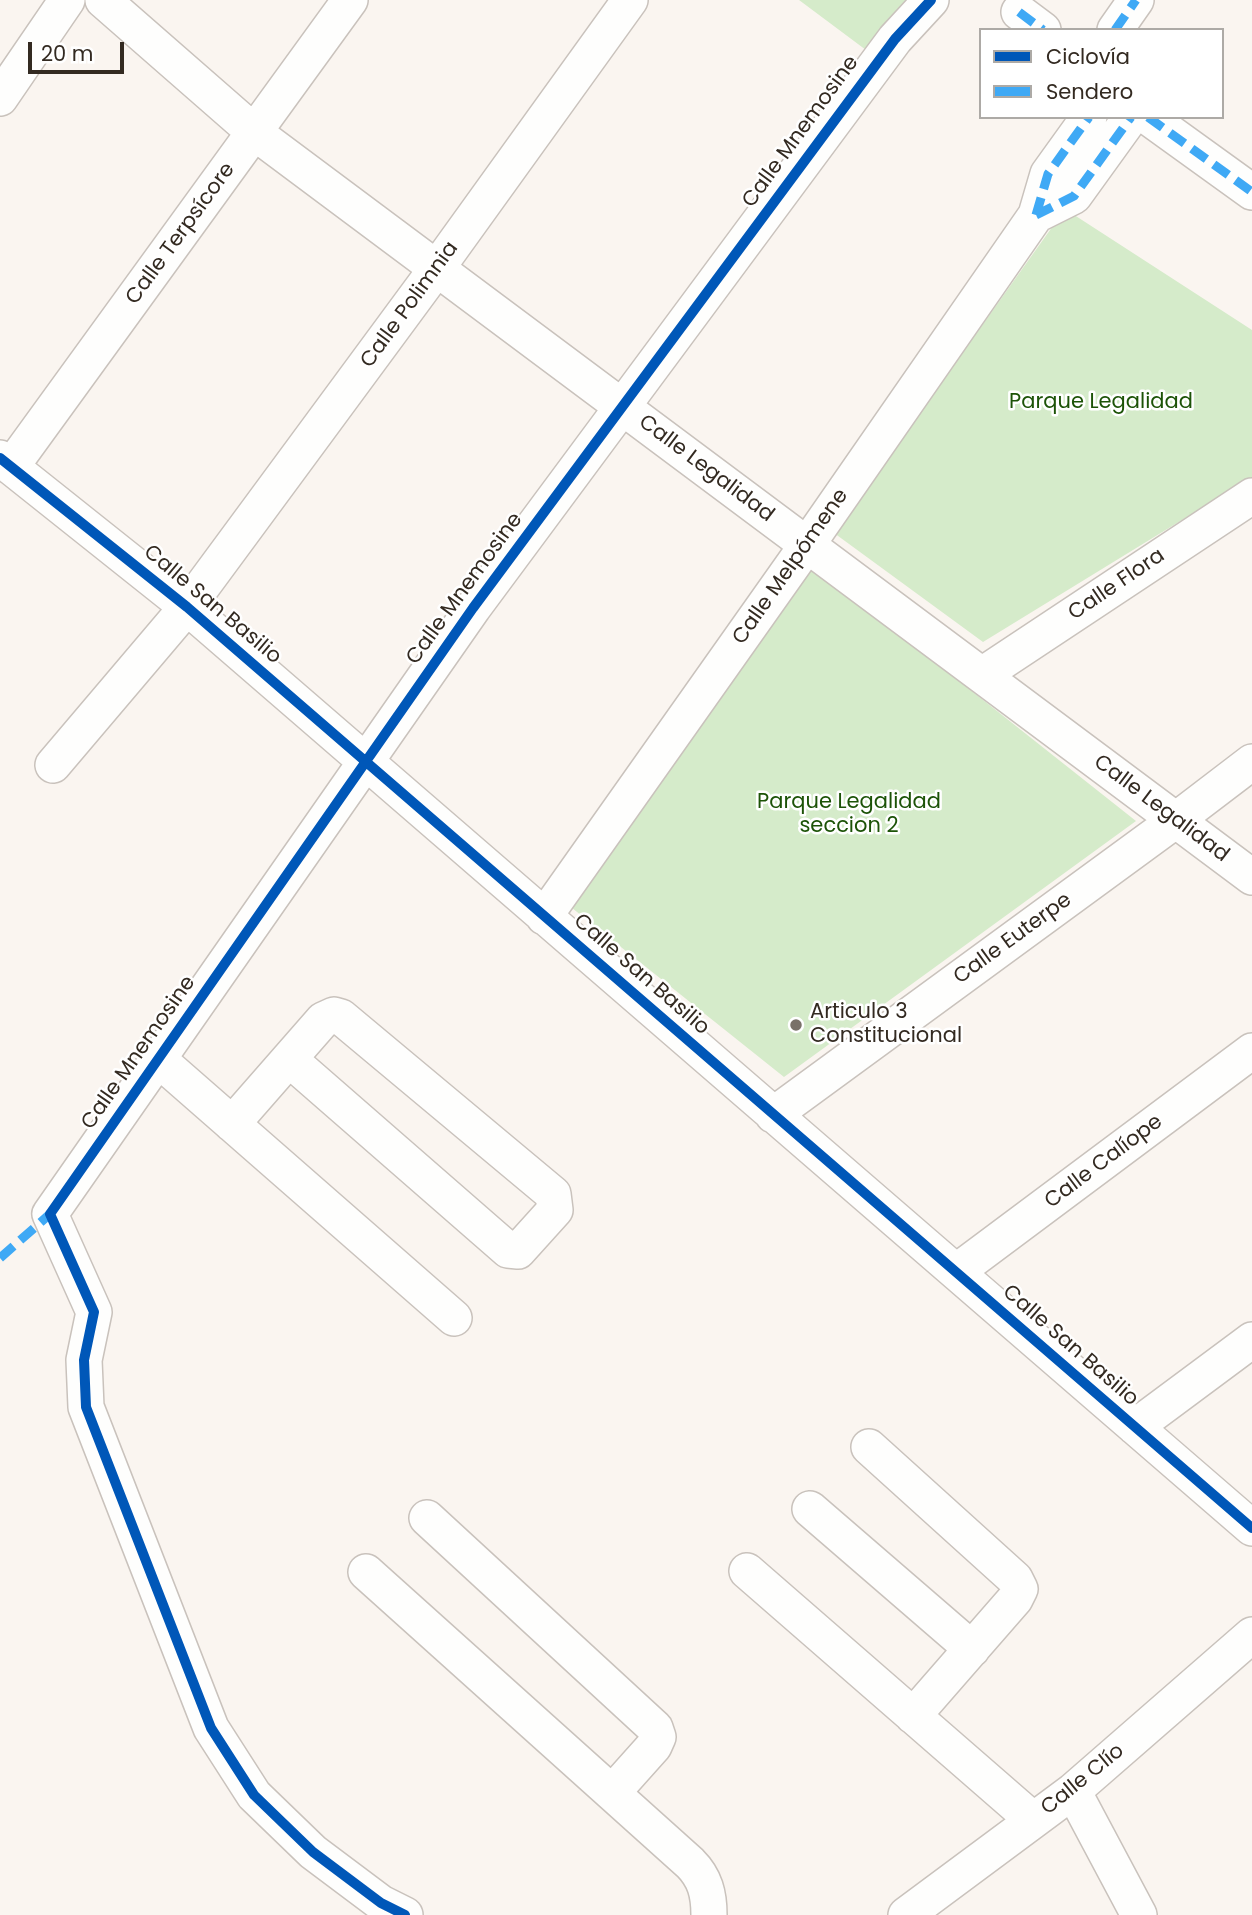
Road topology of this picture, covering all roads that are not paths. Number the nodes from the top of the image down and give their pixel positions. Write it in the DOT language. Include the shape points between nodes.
graph roads {
  1 [pos="67,0"];
  2 [pos="103,0"];
  3 [pos="351,0"];
  4 [pos="630,0"];
  5 [pos="931,0"];
  6 [pos="1136,0"];
  7 [pos="1116,28"];
  8 [pos="0,98"];
  9 [pos="1089,119"];
  10 [pos="1130,119"];
  11 [pos="1151,119"];
  12 [pos="254,132"];
  13 [pos="1252,192"];
  14 [pos="1036,215"];
  15 [pos="437,268"];
  16 [pos="622,407"];
  17 [pos="6,462"];
  18 [pos="1252,496"];
  19 [pos="807,545"];
  20 [pos="187,607"];
  21 [pos="982,675"];
  22 [pos="1252,762"];
  23 [pos="365,763"];
  24 [pos="53,765"];
  25 [pos="1176,820"];
  26 [pos="1252,877"];
  27 [pos="544,917"];
  28 [pos="1252,1051"];
  29 [pos="158,1059"];
  30 [pos="289,1059"];
  31 [pos="773,1115"];
  32 [pos="232,1124"];
  33 [pos="956,1272"];
  34 [pos="454,1318"];
  35 [pos="1252,1340"];
  36 [pos="1135,1427"];
  37 [pos="869,1447"];
  38 [pos="810,1509"];
  39 [pos="427,1518"];
  40 [pos="1252,1528"];
  41 [pos="747,1571"];
  42 [pos="366,1572"];
  43 [pos="1252,1635"];
  44 [pos="972,1649"];
  45 [pos="914,1716"];
  46 [pos="1073,1791"];
  47 [pos="612,1793"];
  48 [pos="1033,1820"];
  49 [pos="405,1915"];
  50 [pos="709,1915"];
  51 [pos="906,1915"];
  52 [pos="1139,1915"];
  1 -- 8 [label="street"];
  2 -- 12 [label="street, Calle Legalidad"];
  3 -- 12 [label="street, Calle Terpsícore"];
  4 -- 15 [label="street, Calle Polimnia"];
  5 -- 16 [label="street, Calle Mnemosine" via="895,39"];
  6 -- 7 [label="street"];
  9 -- 14 [label="street" via="1048,174"];
  10 -- 14 [label="street" via="1074,196"];
  11 -- 13 [label="street"];
  12 -- 15 [label="street, Calle Legalidad"];
  12 -- 17 [label="street, Calle Terpsícore"];
  14 -- 19 [label="street, Calle Melpómene"];
  15 -- 16 [label="street, Calle Legalidad"];
  15 -- 20 [label="street, Calle Polimnia"];
  16 -- 19 [label="street, Calle Legalidad"];
  16 -- 23 [label="street, Calle Mnemosine"];
  17 -- 20 [label="street, Calle San Basilio"];
  18 -- 21 [label="street, Calle Flora"];
  19 -- 21 [label="street, Calle Legalidad"];
  19 -- 27 [label="street, Calle Melpómene"];
  20 -- 23 [label="street, Calle San Basilio"];
  20 -- 24 [label="street, Calle Polimnia"];
  21 -- 25 [label="street, Calle Legalidad"];
  22 -- 25 [label="street, Calle Euterpe"];
  23 -- 27 [label="street, Calle San Basilio"];
  23 -- 29 [label="street, Calle Mnemosine"];
  25 -- 26 [label="street, Calle Legalidad"];
  25 -- 31 [label="street, Calle Euterpe"];
  27 -- 31 [label="street, Calle San Basilio"];
  28 -- 33 [label="street, Calle Calíope"];
  29 -- 32 [label="street"];
  29 -- 49 [label="street, Calle Mnemosine" via="50,1214 94,1312 84,1360 86,1407 211,1728 254,1795 313,1852 381,1903"];
  30 -- 30 [label="street" via="508,1250 518,1251 555,1210 554,1194 341,1017 323,1020"];
  30 -- 32 [label="street"];
  31 -- 33 [label="street, Calle San Basilio"];
  32 -- 34 [label="street"];
  33 -- 36 [label="street, Calle San Basilio"];
  35 -- 36 [label="street"];
  36 -- 40 [label="street, Calle San Basilio"];
  37 -- 44 [label="street" via="1015,1579 1020,1589 1015,1599"];
  38 -- 44 [label="street"];
  39 -- 47 [label="street" via="655,1728 658,1738 654,1746"];
  41 -- 45 [label="street"];
  42 -- 47 [label="street"];
  43 -- 46 [label="street, Calle Clío"];
  44 -- 45 [label="street"];
  45 -- 48 [label="street"];
  46 -- 48 [label="street, Calle Clío"];
  46 -- 52 [label="street"];
  47 -- 50 [label="street" via="697,1870 707,1891"];
  48 -- 51 [label="street, Calle Clío"];
}
